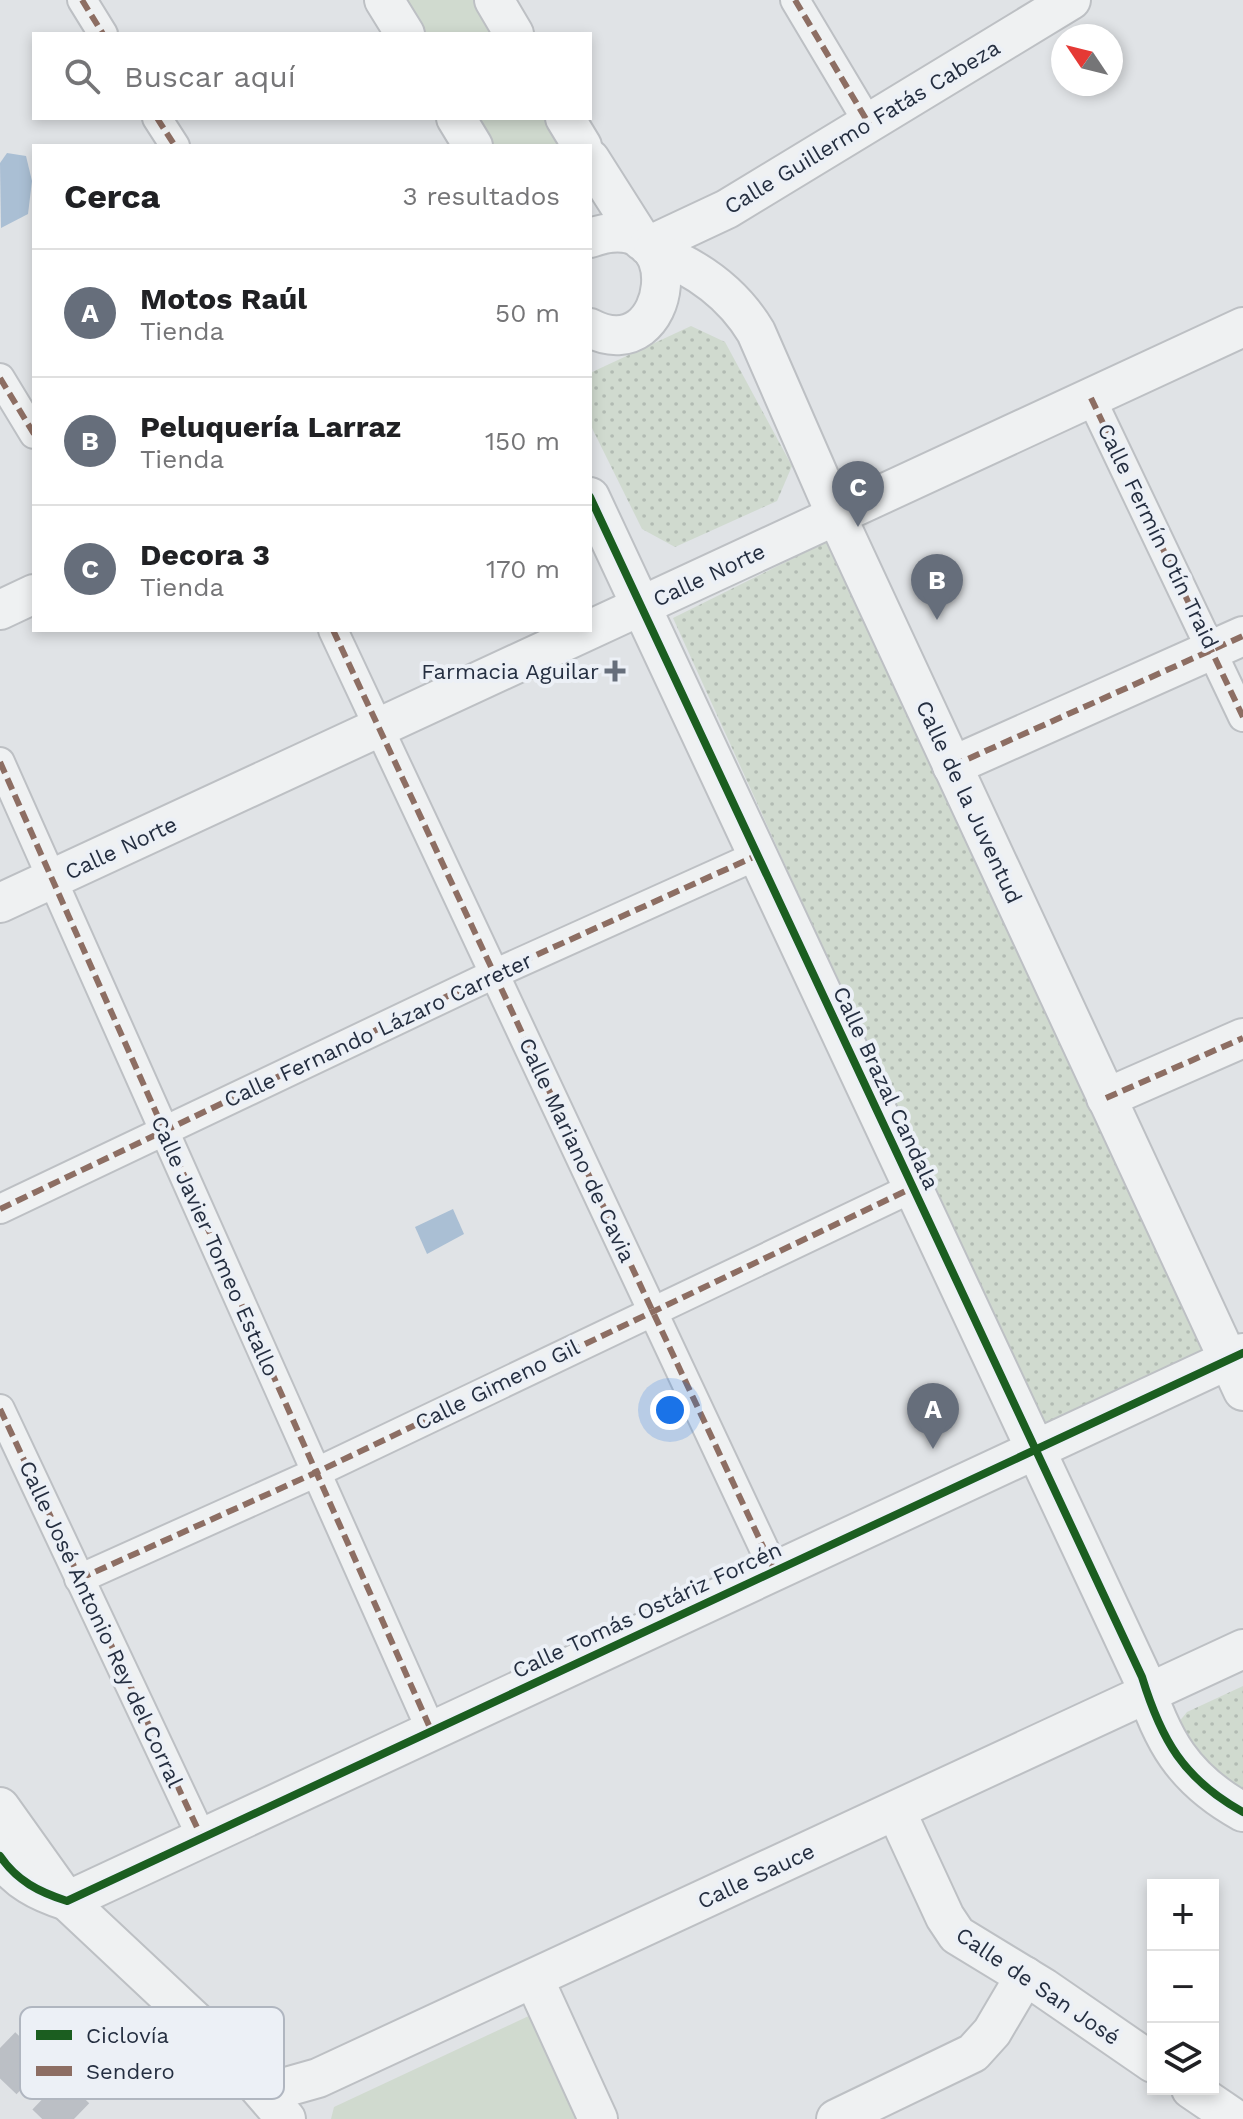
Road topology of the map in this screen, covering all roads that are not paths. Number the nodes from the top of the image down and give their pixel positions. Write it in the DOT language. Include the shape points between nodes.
graph roads {
  1 [pos="82,0"];
  2 [pos="384,0"];
  3 [pos="494,0"];
  4 [pos="795,0"];
  5 [pos="1071,0"];
  6 [pos="102,32"];
  7 [pos="404,32"];
  8 [pos="513,32"];
  9 [pos="158,120"];
  10 [pos="457,120"];
  11 [pos="566,120"];
  12 [pos="869,124"];
  13 [pos="174,144"];
  14 [pos="472,144"];
  15 [pos="581,144"];
  16 [pos="592,162"];
  17 [pos="592,238"];
  18 [pos="648,246"];
  19 [pos="1243,327"];
  20 [pos="592,328"];
  21 [pos="0,378"];
  22 [pos="1091,398"];
  23 [pos="32,431"];
  24 [pos="592,501"];
  25 [pos="836,515"];
  26 [pos="32,595"];
  27 [pos="643,607"];
  28 [pos="0,610"];
  29 [pos="592,631"];
  30 [pos="334,632"];
  31 [pos="589,632"];
  32 [pos="1228,643"];
  33 [pos="1243,717"];
  34 [pos="379,730"];
  35 [pos="0,762"];
  36 [pos="952,766"];
  37 [pos="758,855"];
  38 [pos="50,880"];
  39 [pos="0,903"];
  40 [pos="494,974"];
  41 [pos="1243,1038"];
  42 [pos="1106,1098"];
  43 [pos="163,1131"];
  44 [pos="912,1188"];
  45 [pos="0,1209"];
  46 [pos="652,1310"];
  47 [pos="1238,1368"];
  48 [pos="0,1409"];
  49 [pos="1034,1449"];
  50 [pos="317,1472"];
  51 [pos="774,1570"];
  52 [pos="79,1579"];
  53 [pos="1243,1649"];
  54 [pos="1147,1695"];
  55 [pos="431,1730"];
  56 [pos="0,1807"];
  57 [pos="896,1811"];
  58 [pos="1243,1812"];
  59 [pos="202,1838"];
  60 [pos="0,1856"];
  61 [pos="67,1901"];
  62 [pos="1025,1976"];
  63 [pos="534,1979"];
  64 [pos="180,2007"];
  65 [pos="1147,2059"];
  66 [pos="1200,2095"];
  67 [pos="275,2106"];
  68 [pos="598,2119"];
  69 [pos="836,2119"];
  70 [pos="1235,2119"];
  1 -- 6 [label="street"];
  2 -- 7 [label="street"];
  3 -- 8 [label="street"];
  4 -- 12 [label="street"];
  5 -- 12 [label="street, Calle Guillermo Fatás Cabeza"];
  9 -- 13 [label="street"];
  10 -- 14 [label="street"];
  11 -- 15 [label="street"];
  12 -- 18 [label="street, Calle Guillermo Fatás Cabeza" via="727,209"];
  16 -- 18 [label="street"];
  17 -- 18 [label="street, Calle de la Juventud" via="616,232"];
  18 -- 20 [label="street" via="663,275 654,313 621,333"];
  18 -- 25 [label="street, Calle de la Juventud" via="694,270 744,312"];
  19 -- 22 [label="street, Calle Norte"];
  21 -- 23 [label="street"];
  22 -- 25 [label="street, Calle Norte"];
  22 -- 32 [label="street, Calle Fermín Otín Traid"];
  24 -- 27 [label="street, Calle Brazal Candala"];
  25 -- 27 [label="street, Calle Norte"];
  25 -- 36 [label="street, Calle de la Juventud"];
  26 -- 28 [label="street"];
  27 -- 29 [label="street, Calle Norte"];
  27 -- 37 [label="street, Calle Brazal Candala"];
  30 -- 34 [label="street, Calle Mariano de Cavia"];
  31 -- 34 [label="street, Calle Norte"];
  32 -- 33 [label="street, Calle Fermín Otín Traid"];
  32 -- 36 [label="street"];
  34 -- 38 [label="street, Calle Norte"];
  34 -- 40 [label="street, Calle Mariano de Cavia"];
  35 -- 38 [label="street, Calle Javier Tomeo Estallo"];
  36 -- 42 [label="street, Calle de la Juventud"];
  37 -- 40 [label="street, Calle Fernando Lázaro Carreter"];
  37 -- 44 [label="street, Calle Brazal Candala"];
  38 -- 39 [label="street, Calle Norte"];
  38 -- 43 [label="street, Calle Javier Tomeo Estallo"];
  40 -- 43 [label="street, Calle Fernando Lázaro Carreter"];
  40 -- 46 [label="street, Calle Mariano de Cavia"];
  41 -- 42 [label="street"];
  42 -- 47 [label="street, Calle de la Juventud"];
  43 -- 45 [label="street, Calle Fernando Lázaro Carreter"];
  43 -- 50 [label="street, Calle Javier Tomeo Estallo"];
  44 -- 46 [label="street, Calle Gimeno Gil"];
  44 -- 49 [label="street, Calle Brazal Candala"];
  46 -- 50 [label="street, Calle Gimeno Gil"];
  46 -- 51 [label="street, Calle Mariano de Cavia"];
  47 -- 49 [label="street, Calle Tomás Ostáriz Forcén"];
  48 -- 52 [label="street, Calle José Antonio Rey del Corral"];
  49 -- 51 [label="street, Calle Tomás Ostáriz Forcén"];
  49 -- 54 [label="street, Calle Brazal Candala"];
  50 -- 52 [label="street, Calle Gimeno Gil"];
  50 -- 55 [label="street, Calle Javier Tomeo Estallo"];
  51 -- 55 [label="street, Calle Tomás Ostáriz Forcén"];
  52 -- 59 [label="street, Calle José Antonio Rey del Corral"];
  53 -- 54 [label="street, Calle Sauce"];
  54 -- 57 [label="street, Calle Sauce"];
  54 -- 58 [label="street, Calle Brazal Candala" via="1174,1754"];
  55 -- 59 [label="street, Calle Tomás Ostáriz Forcén"];
  56 -- 61 [label="street"];
  57 -- 62 [label="street, Calle de San José" via="950,1927"];
  57 -- 63 [label="street, Calle Sauce"];
  59 -- 61 [label="street, Calle Tomás Ostáriz Forcén"];
  60 -- 61 [label="street" via="23,1881"];
  61 -- 64 [label="street"];
  62 -- 65 [label="street, Calle de San José"];
  62 -- 69 [label="street" via="973,2053"];
  63 -- 67 [label="street, Calle Sauce" via="318,2078"];
  63 -- 68 [label="street"];
  66 -- 70 [label="street"];
}
